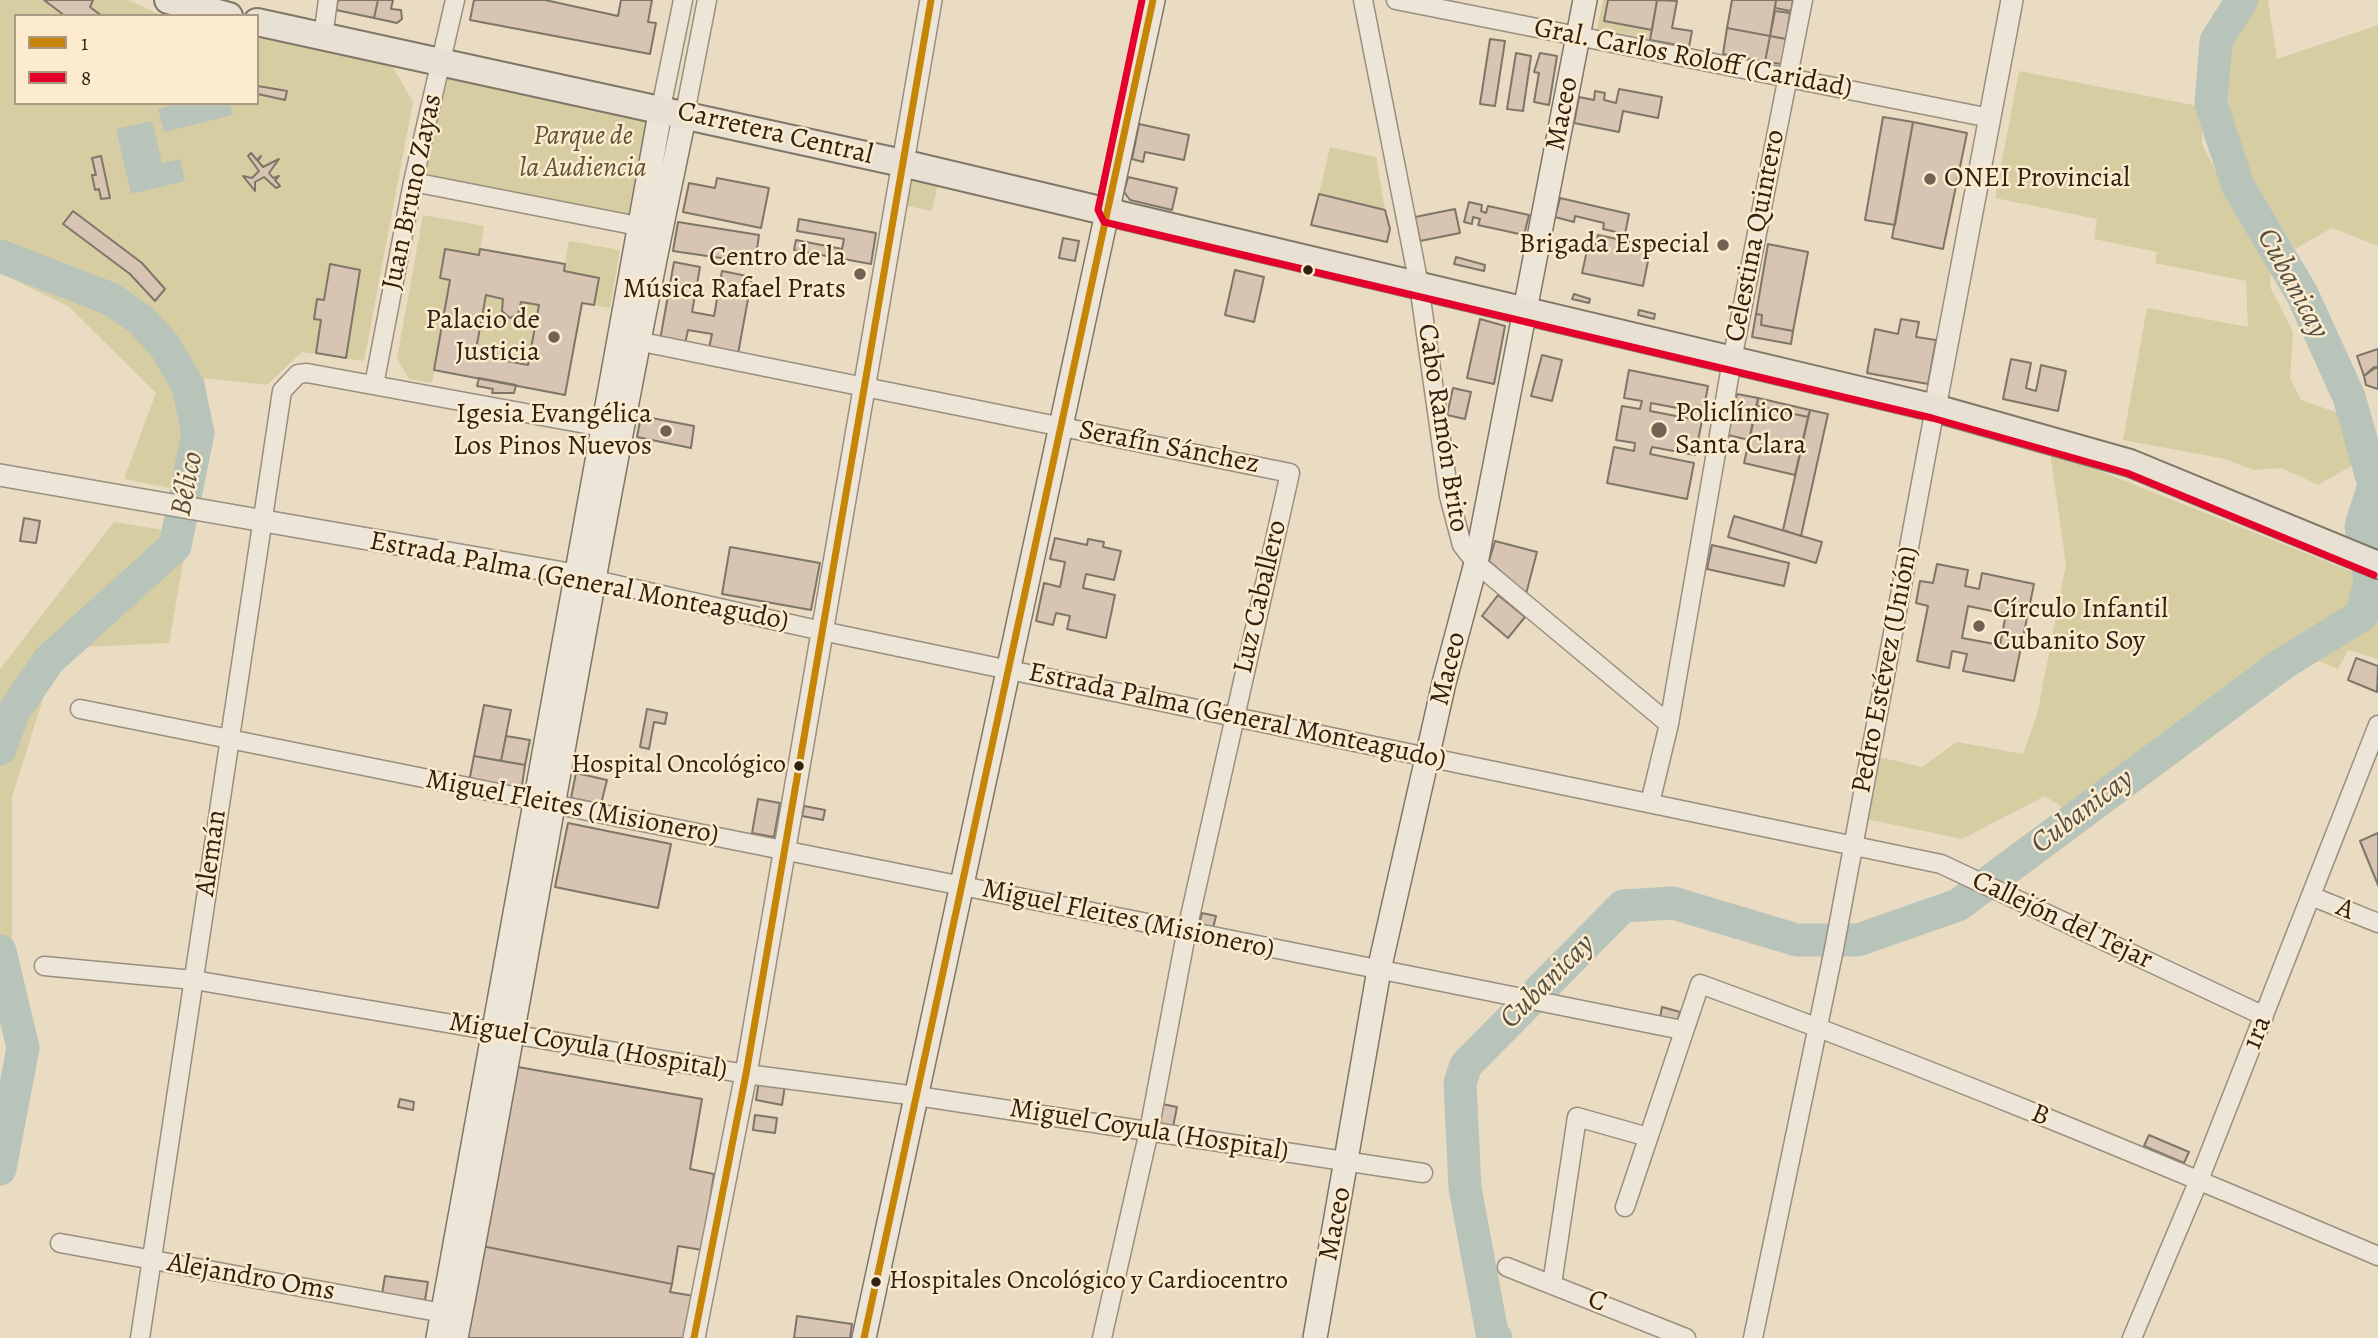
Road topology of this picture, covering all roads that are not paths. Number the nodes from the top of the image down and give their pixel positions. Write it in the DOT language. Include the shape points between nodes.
graph roads {
  1 [pos="168,0"];
  2 [pos="328,0"];
  3 [pos="454,0"];
  4 [pos="683,0"];
  5 [pos="707,0"];
  6 [pos="931,0"];
  7 [pos="1153,0"];
  8 [pos="1363,0"];
  9 [pos="1396,0"];
  10 [pos="1585,0"];
  11 [pos="1803,0"];
  12 [pos="2012,0"];
  13 [pos="221,14"];
  14 [pos="259,22"];
  15 [pos="1578,36"];
  16 [pos="323,37"];
  17 [pos="440,63"];
  18 [pos="1787,78"];
  19 [pos="673,111"];
  20 [pos="1990,118"];
  21 [pos="902,163"];
  22 [pos="413,182"];
  23 [pos="1108,212"];
  24 [pos="638,226"];
  25 [pos="1419,285"];
  26 [pos="1524,310"];
  27 [pos="637,341"];
  28 [pos="1732,360"];
  29 [pos="374,385"];
  30 [pos="864,386"];
  31 [pos="1935,408"];
  32 [pos="1061,426"];
  33 [pos="603,427"];
  34 [pos="1290,472"];
  35 [pos="0,475"];
  36 [pos="262,521"];
  37 [pos="1476,563"];
  38 [pos="2378,565"];
  39 [pos="585,577"];
  40 [pos="822,631"];
  41 [pos="1009,670"];
  42 [pos="80,709"];
  43 [pos="1233,717"];
  44 [pos="1668,724"];
  45 [pos="2378,725"];
  46 [pos="229,739"];
  47 [pos="1429,757"];
  48 [pos="545,802"];
  49 [pos="1650,803"];
  50 [pos="1854,846"];
  51 [pos="785,850"];
  52 [pos="962,886"];
  53 [pos="2311,896"];
  54 [pos="2378,923"];
  55 [pos="1186,934"];
  56 [pos="44,966"];
  57 [pos="1379,970"];
  58 [pos="194,980"];
  59 [pos="2264,1016"];
  60 [pos="1818,1027"];
  61 [pos="1682,1030"];
  62 [pos="505,1033"];
  63 [pos="746,1074"];
  64 [pos="917,1096"];
  65 [pos="1149,1130"];
  66 [pos="1648,1137"];
  67 [pos="1348,1162"];
  68 [pos="1423,1173"];
  69 [pos="2199,1180"];
  70 [pos="1625,1207"];
  71 [pos="60,1243"];
  72 [pos="2378,1256"];
  73 [pos="152,1260"];
  74 [pos="1507,1267"];
  75 [pos="1552,1284"];
  76 [pos="443,1312"];
  77 [pos="139,1338"];
  78 [pos="438,1338"];
  79 [pos="456,1338"];
  80 [pos="694,1338"];
  81 [pos="864,1338"];
  82 [pos="1102,1338"];
  83 [pos="1315,1338"];
  84 [pos="1686,1338"];
  85 [pos="1753,1338"];
  86 [pos="2132,1338"];
  1 -- 13 [label="main road"];
  2 -- 16 [label="street"];
  3 -- 17 [label="street, Juan Bruno Zayas"];
  4 -- 19 [label="street"];
  5 -- 19 [label="street"];
  6 -- 21 [label="street"];
  7 -- 23 [label="main road"];
  8 -- 25 [label="street, Cabo Ramón Brito"];
  9 -- 15 [label="street, Gral. Carlos Roloff (Caridad)"];
  10 -- 15 [label="main road, Maceo"];
  11 -- 18 [label="street, Celestina Quintero"];
  12 -- 20 [label="street, Pedro Estévez (Unión)"];
  14 -- 16 [label="main road, Carretera Central"];
  15 -- 18 [label="street, Gral. Carlos Roloff (Caridad)"];
  15 -- 26 [label="main road, Maceo"];
  16 -- 17 [label="main road, Carretera Central"];
  17 -- 19 [label="main road, Carretera Central"];
  17 -- 22 [label="street, Juan Bruno Zayas"];
  18 -- 20 [label="street, Gral. Carlos Roloff (Caridad)"];
  18 -- 28 [label="street, Celestina Quintero"];
  19 -- 21 [label="main road, Carretera Central"];
  19 -- 24 [label="main road"];
  19 -- 27 [label="main road"];
  20 -- 31 [label="street, Pedro Estévez (Unión)"];
  21 -- 23 [label="main road, Carretera Central"];
  21 -- 30 [label="street"];
  22 -- 24 [label="street"];
  22 -- 29 [label="street, Juan Bruno Zayas"];
  23 -- 25 [label="main road, Carretera Central"];
  23 -- 32 [label="main road"];
  24 -- 33 [label="main road"];
  25 -- 26 [label="main road, Carretera Central"];
  25 -- 37 [label="street, Cabo Ramón Brito" via="1449,496 1462,545"];
  26 -- 28 [label="main road, Carretera Central"];
  26 -- 37 [label="main road, Maceo"];
  27 -- 30 [label="street, Serafín Sánchez"];
  27 -- 39 [label="main road"];
  28 -- 31 [label="main road, Carretera Central"];
  28 -- 44 [label="street, Celestina Quintero"];
  29 -- 33 [label="street"];
  29 -- 36 [label="street, Alemán" via="307,373 298,374 282,391"];
  30 -- 32 [label="street, Serafín Sánchez"];
  30 -- 40 [label="street"];
  31 -- 38 [label="main road, Carretera Central" via="2130,463"];
  31 -- 50 [label="street, Pedro Estévez (Unión)"];
  32 -- 34 [label="street, Serafín Sánchez"];
  32 -- 41 [label="main road"];
  33 -- 39 [label="main road"];
  34 -- 43 [label="street, Luz Caballero"];
  35 -- 36 [label="street, Estrada Palma (General Monteagudo)"];
  36 -- 39 [label="street, Estrada Palma (General Monteagudo)"];
  36 -- 46 [label="street, Alemán"];
  37 -- 44 [label="street, Cabo Ramón Brito"];
  37 -- 47 [label="main road, Maceo"];
  39 -- 40 [label="street, Estrada Palma (General Monteagudo)"];
  39 -- 48 [label="main road"];
  40 -- 41 [label="street, Estrada Palma (General Monteagudo)"];
  40 -- 51 [label="street"];
  41 -- 43 [label="street, Estrada Palma (General Monteagudo)"];
  41 -- 52 [label="main road"];
  42 -- 46 [label="street, Miguel Fleites (Misionero)"];
  43 -- 47 [label="street, Estrada Palma (General Monteagudo)"];
  43 -- 55 [label="street, Luz Caballero"];
  44 -- 49 [label="street, Celestina Quintero"];
  45 -- 53 [label="street, 1ra"];
  46 -- 48 [label="street, Miguel Fleites (Misionero)"];
  46 -- 58 [label="street, Alemán"];
  47 -- 49 [label="street, Estrada Palma (General Monteagudo)"];
  47 -- 57 [label="main road, Maceo"];
  48 -- 51 [label="street, Miguel Fleites (Misionero)"];
  48 -- 62 [label="main road"];
  49 -- 50 [label="street, Estrada Palma (General Monteagudo)"];
  50 -- 59 [label="street, Callejón del Tejar" via="1941,864"];
  50 -- 60 [label="street, Pedro Estévez (Unión)"];
  51 -- 52 [label="street, Miguel Fleites (Misionero)"];
  51 -- 63 [label="street"];
  52 -- 55 [label="street, Miguel Fleites (Misionero)"];
  52 -- 64 [label="main road"];
  53 -- 54 [label="street, A"];
  53 -- 59 [label="street, 1ra"];
  55 -- 57 [label="street, Miguel Fleites (Misionero)"];
  55 -- 65 [label="street, Luz Caballero"];
  56 -- 58 [label="street, Miguel Coyula (Hospital)"];
  57 -- 61 [label="street, Miguel Fleites (Misionero)"];
  57 -- 67 [label="main road, Maceo"];
  58 -- 62 [label="street, Miguel Coyula (Hospital)"];
  58 -- 73 [label="street, Alemán"];
  59 -- 69 [label="street, 1ra"];
  60 -- 61 [label="street, B" via="1700,984"];
  60 -- 69 [label="street, B"];
  60 -- 85 [label="street, Pedro Estévez (Unión)"];
  61 -- 66 [label="street"];
  62 -- 63 [label="street, Miguel Coyula (Hospital)"];
  62 -- 76 [label="main road"];
  62 -- 79 [label="main road"];
  63 -- 64 [label="street, Miguel Coyula (Hospital)"];
  63 -- 80 [label="street"];
  64 -- 65 [label="street, Miguel Coyula (Hospital)"];
  64 -- 81 [label="main road"];
  65 -- 67 [label="street, Miguel Coyula (Hospital)"];
  65 -- 82 [label="street, Luz Caballero"];
  66 -- 70 [label="street"];
  66 -- 75 [label="street" via="1577,1117"];
  67 -- 68 [label="street, Miguel Coyula (Hospital)"];
  67 -- 83 [label="main road, Maceo"];
  69 -- 72 [label="street, B"];
  69 -- 86 [label="street, 1ra"];
  71 -- 73 [label="street, Alejandro Oms"];
  73 -- 76 [label="street, Alejandro Oms"];
  73 -- 77 [label="street, Alemán"];
  74 -- 75 [label="street, C"];
  75 -- 84 [label="street, C"];
  76 -- 78 [label="main road"];
}
